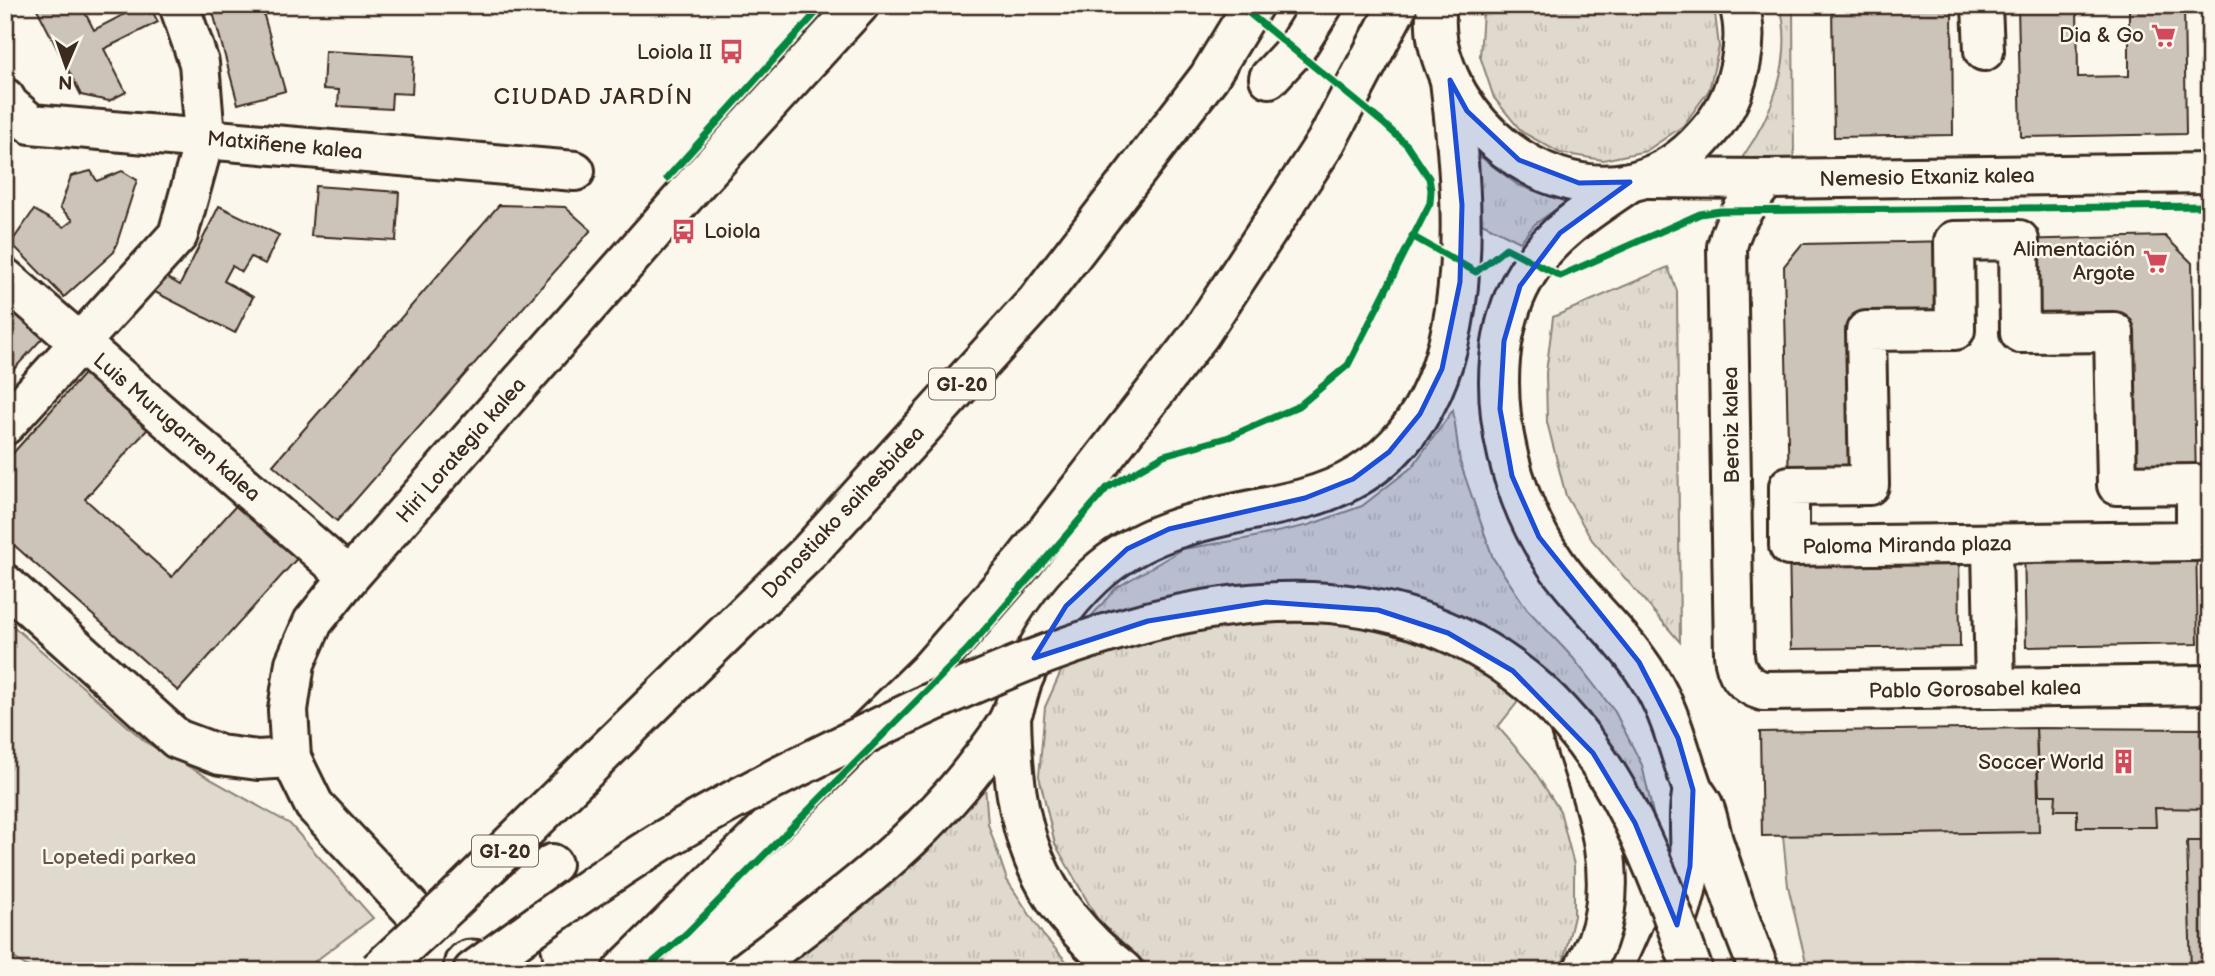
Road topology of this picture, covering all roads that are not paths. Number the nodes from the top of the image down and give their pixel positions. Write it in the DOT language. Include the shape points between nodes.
graph roads {
  1 [pos="179,5"];
  2 [pos="859,5"];
  3 [pos="1254,5"];
  4 [pos="1323,5"];
  5 [pos="1398,5"];
  6 [pos="1409,5"];
  7 [pos="1739,5"];
  8 [pos="1982,5"];
  9 [pos="1437,24"];
  10 [pos="1984,51"];
  11 [pos="1269,78"];
  12 [pos="1450,80"];
  13 [pos="5,98"];
  14 [pos="205,137"];
  15 [pos="575,171"];
  16 [pos="2210,173"];
  17 [pos="1767,179"];
  18 [pos="1637,180"];
  19 [pos="5,278"];
  20 [pos="80,342"];
  21 [pos="5,425"];
  22 [pos="2196,541"];
  23 [pos="1992,549"];
  24 [pos="349,577"];
  25 [pos="5,584"];
  26 [pos="1744,681"];
  27 [pos="2210,685"];
  28 [pos="1994,688"];
  29 [pos="1012,715"];
  30 [pos="1568,721"];
  31 [pos="291,758"];
  32 [pos="1693,790"];
  33 [pos="552,864"];
  34 [pos="491,920"];
  35 [pos="435,934"];
  36 [pos="528,967"];
  37 [pos="378,971"];
  38 [pos="423,971"];
  39 [pos="473,971"];
  40 [pos="622,971"];
  41 [pos="746,971"];
  42 [pos="1123,971"];
  43 [pos="1583,971"];
  44 [pos="1656,971"];
  45 [pos="1693,971"];
  46 [pos="1760,971"];
  1 -- 14 [label="main road" via="199,63"];
  2 -- 24 [label="main road, Hiri Lorategia kalea"];
  3 -- 37 [label="main road, Donostiako saihesbidea / GI-20, bridge" via="1209,77 1036,302 928,422 809,552"];
  4 -- 11 [label="main road" via="1295,50"];
  5 -- 40 [label="main road, bridge" via="1326,142 1208,323 1036,546 928,671"];
  6 -- 9 [label="main road"];
  7 -- 18 [label="main road" via="1743,48 1726,110 1671,166"];
  8 -- 10 [label="main road"];
  9 -- 12 [label="main road"];
  12 -- 18 [label="main road, Nemesio Etxaniz kalea" via="1474,119 1519,160 1579,183"];
  12 -- 29 [label="main road" via="1462,205 1461,273 1441,369 1420,414 1390,452 1353,479 1305,498 1169,529 1127,549 1066,606 1023,679"];
  13 -- 14 [label="main road, Matxiñene kalea" via="31,124"];
  14 -- 15 [label="main road, Matxiñene kalea"];
  14 -- 20 [label="main road" via="178,235"];
  16 -- 17 [label="main road, Nemesio Etxaniz kalea"];
  17 -- 18 [label="main road, Nemesio Etxaniz kalea"];
  17 -- 26 [label="main road, Beroiz kalea" via="1741,211 1727,247 1734,654"];
  18 -- 32 [label="main road" via="1560,233 1534,262 1511,307 1500,375 1500,409 1513,476 1534,527 1557,565 1622,639 1654,686 1678,738"];
  19 -- 20 [label="main road, Luis Murugarren kalea"];
  20 -- 21 [label="main road"];
  20 -- 24 [label="main road, Luis Murugarren kalea"];
  22 -- 22 [label="main road, Paloma Miranda plaza" via="2196,484 2117,485 2115,331 2020,333 2019,240 1954,241 1955,330 1866,331 1868,485 1789,486 1789,546"];
  23 -- 28 [label="main road"];
  24 -- 31 [label="main road, Hiri Lorategia kalea" via="313,622 295,663 288,710"];
  25 -- 31 [label="main road" via="177,739 220,755"];
  26 -- 28 [label="main road, Pablo Gorosabel kalea" via="1763,691"];
  27 -- 28 [label="main road, Pablo Gorosabel kalea"];
  29 -- 41 [label="main road" via="944,806 905,846"];
  29 -- 42 [label="main road" via="1015,792 1030,850 1064,912 1099,952"];
  30 -- 39 [label="main road, bridge" via="1482,650 1437,628 1378,610 1266,602 1148,621 1066,646 960,688 780,775 661,842"];
  30 -- 43 [label="main road" via="1605,854 1606,902 1597,941"];
  30 -- 45 [label="main road, bridge" via="1635,822"];
  31 -- 35 [label="main road, Hiri Lorategia kalea" via="314,806"];
  32 -- 44 [label="main road" via="1686,894"];
  32 -- 46 [label="main road" via="1704,805"];
  33 -- 34 [label="main road"];
  34 -- 35 [label="main road" via="461,919"];
  34 -- 36 [label="main road" via="515,939"];
  35 -- 38 [label="main road" via="427,947"];
}
